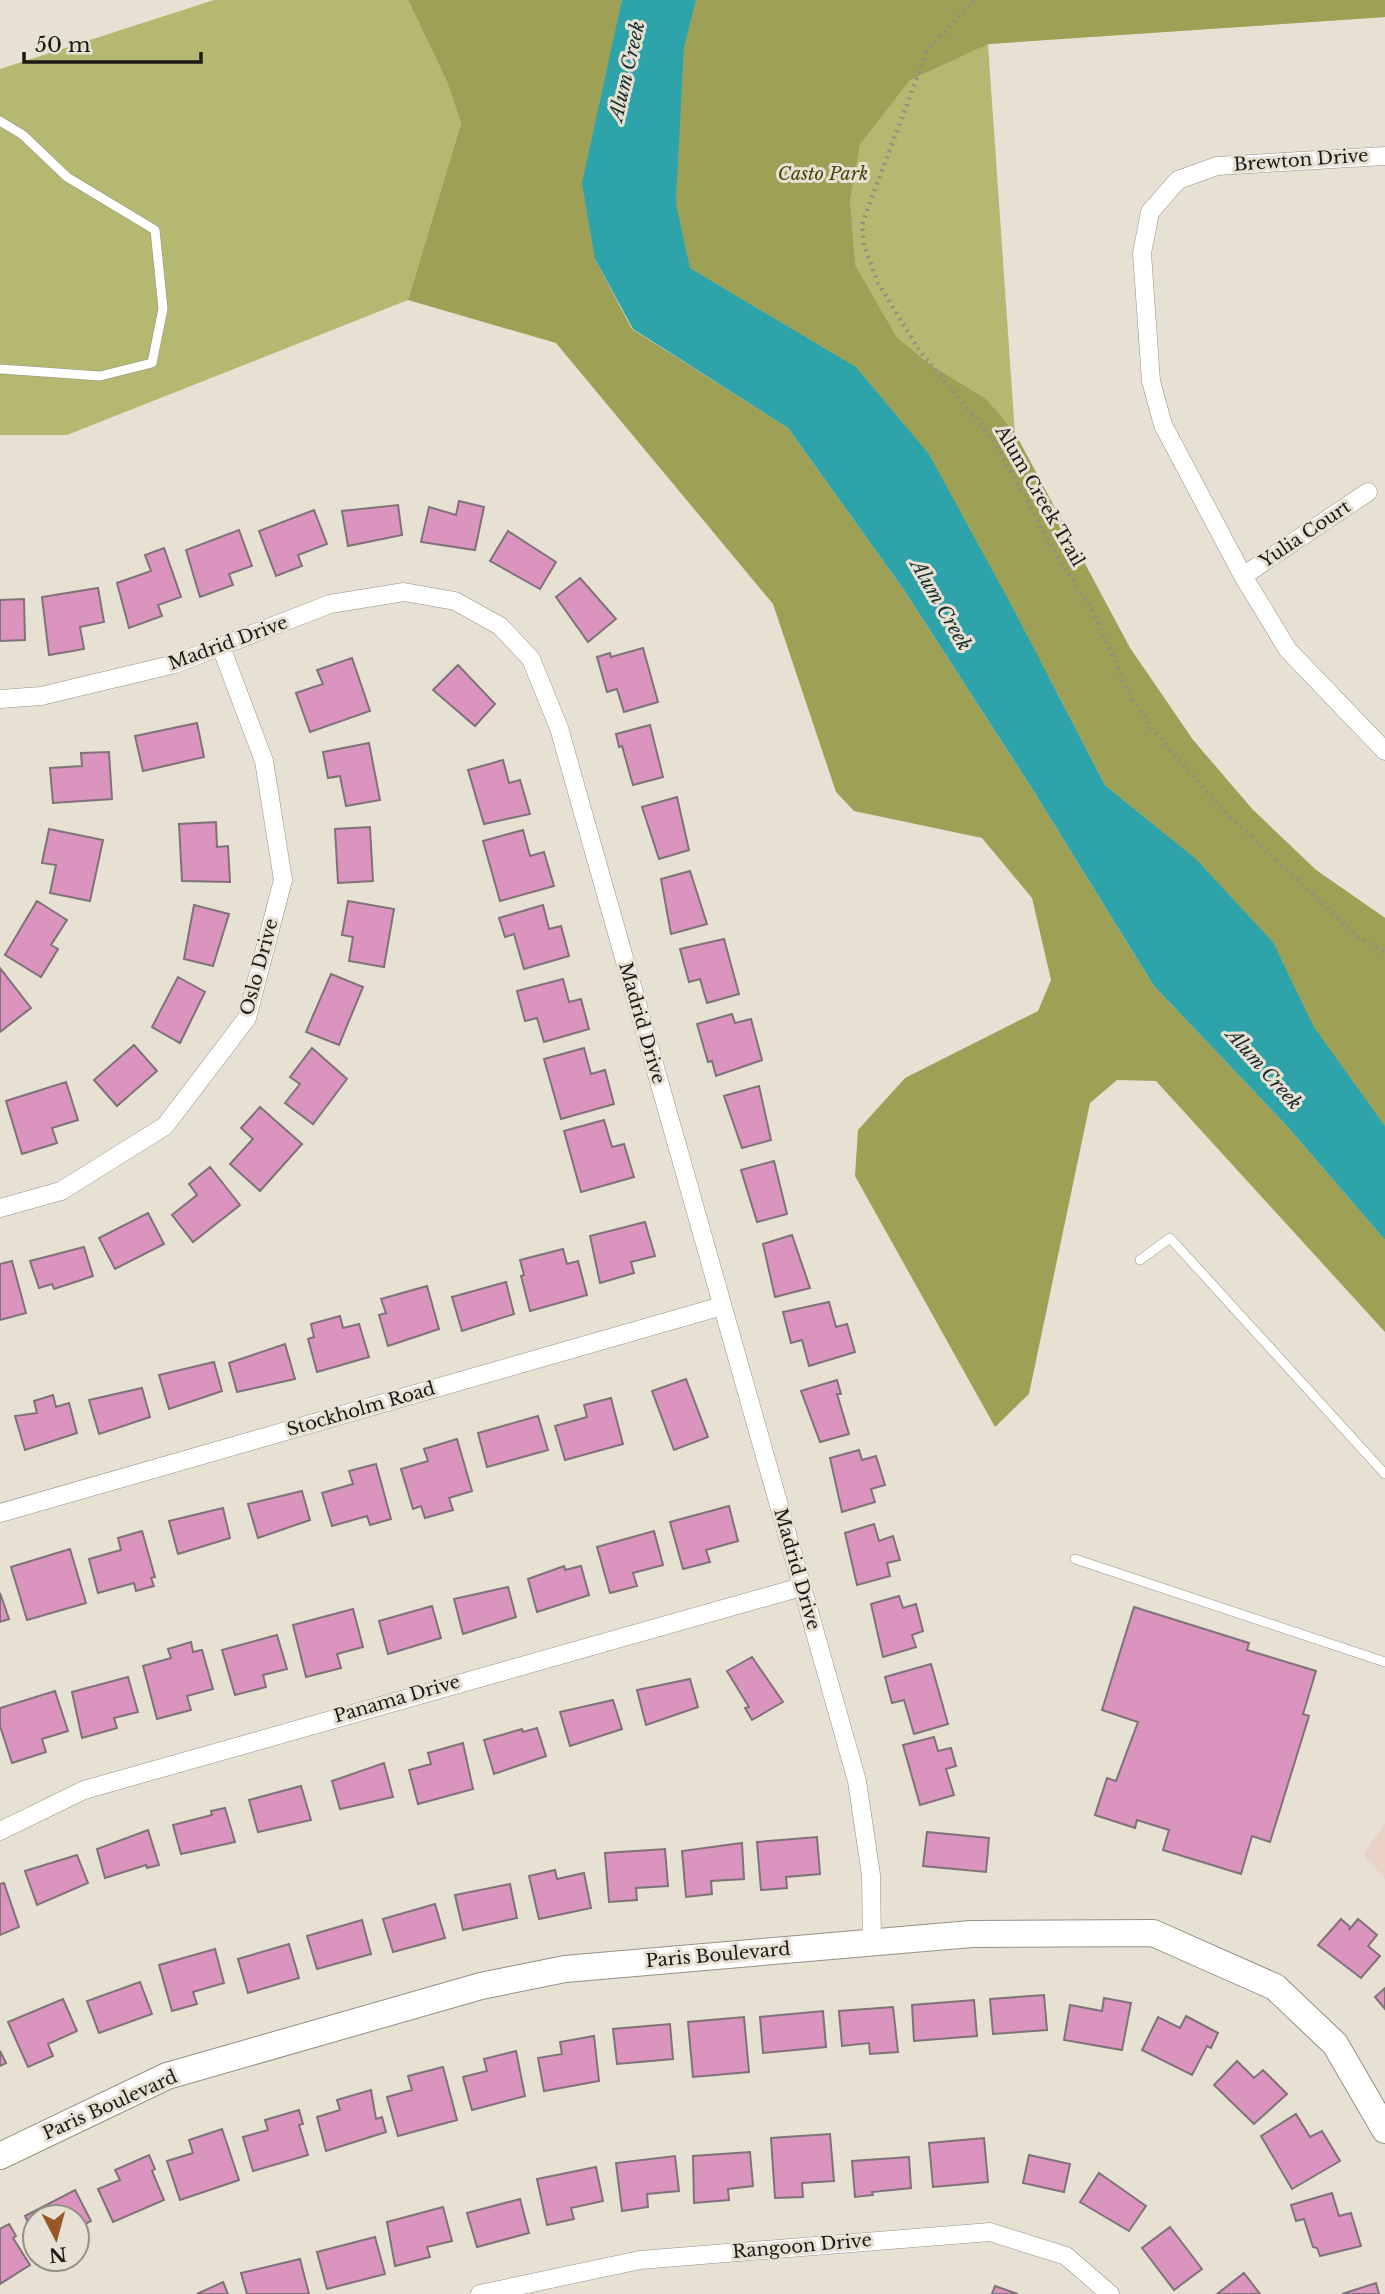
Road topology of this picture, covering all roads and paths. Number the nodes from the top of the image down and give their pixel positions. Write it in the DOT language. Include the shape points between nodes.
graph roads {
  1 [pos="974,0"];
  2 [pos="0,121"];
  3 [pos="1385,156"];
  4 [pos="0,369"];
  5 [pos="1368,492"];
  6 [pos="1242,576"];
  7 [pos="221,647"];
  8 [pos="0,699"];
  9 [pos="1385,751"];
  10 [pos="1385,953"];
  11 [pos="0,1208"];
  12 [pos="1140,1260"];
  13 [pos="722,1306"];
  14 [pos="1385,1474"];
  15 [pos="0,1513"];
  16 [pos="1075,1559"];
  17 [pos="802,1587"];
  18 [pos="1385,1662"];
  19 [pos="0,1831"];
  20 [pos="872,1942"];
  21 [pos="1385,2130"];
  22 [pos="0,2156"];
  23 [pos="505,2291"];
  24 [pos="480,2294"];
  25 [pos="1110,2294"];
  1 -- 10 [label="path, Alum Creek Trail" via="927,51 862,224 864,246 878,283 919,350 992,438 1094,613 1128,691 1150,726 1220,807 1355,934"];
  2 -- 4 [label="lane" via="23,135 67,177 155,230 163,309 152,363 100,376"];
  3 -- 6 [label="street, Brewton Drive" via="1217,166 1178,180 1150,212 1142,253 1151,381 1163,425"];
  5 -- 6 [label="street, Yulia Court"];
  6 -- 9 [label="street, Brewton Drive" via="1288,650"];
  7 -- 8 [label="street, Madrid Drive" via="175,664 41,696"];
  7 -- 11 [label="street, Oslo Drive" via="264,761 282,880 247,1018 165,1126 61,1191"];
  7 -- 13 [label="street, Madrid Drive" via="330,604 404,592 455,601 500,626 531,659 559,728"];
  12 -- 14 [label="lane" via="1170,1238"];
  13 -- 15 [label="street, Stockholm Road"];
  13 -- 17 [label="street, Madrid Drive"];
  16 -- 18 [label="lane"];
  17 -- 19 [label="street, Panama Drive" via="84,1790"];
  17 -- 20 [label="street, Madrid Drive" via="857,1781 871,1875"];
  20 -- 21 [label="street, Paris Boulevard" via="971,1934 1153,1933 1275,1987 1335,2044"];
  20 -- 22 [label="street, Paris Boulevard" via="565,1969 481,1986 167,2077"];
  23 -- 24 [label="street, Rangoon Drive"];
  23 -- 25 [label="street, Rangoon Drive" via="640,2260 990,2232 1066,2256"];
}
